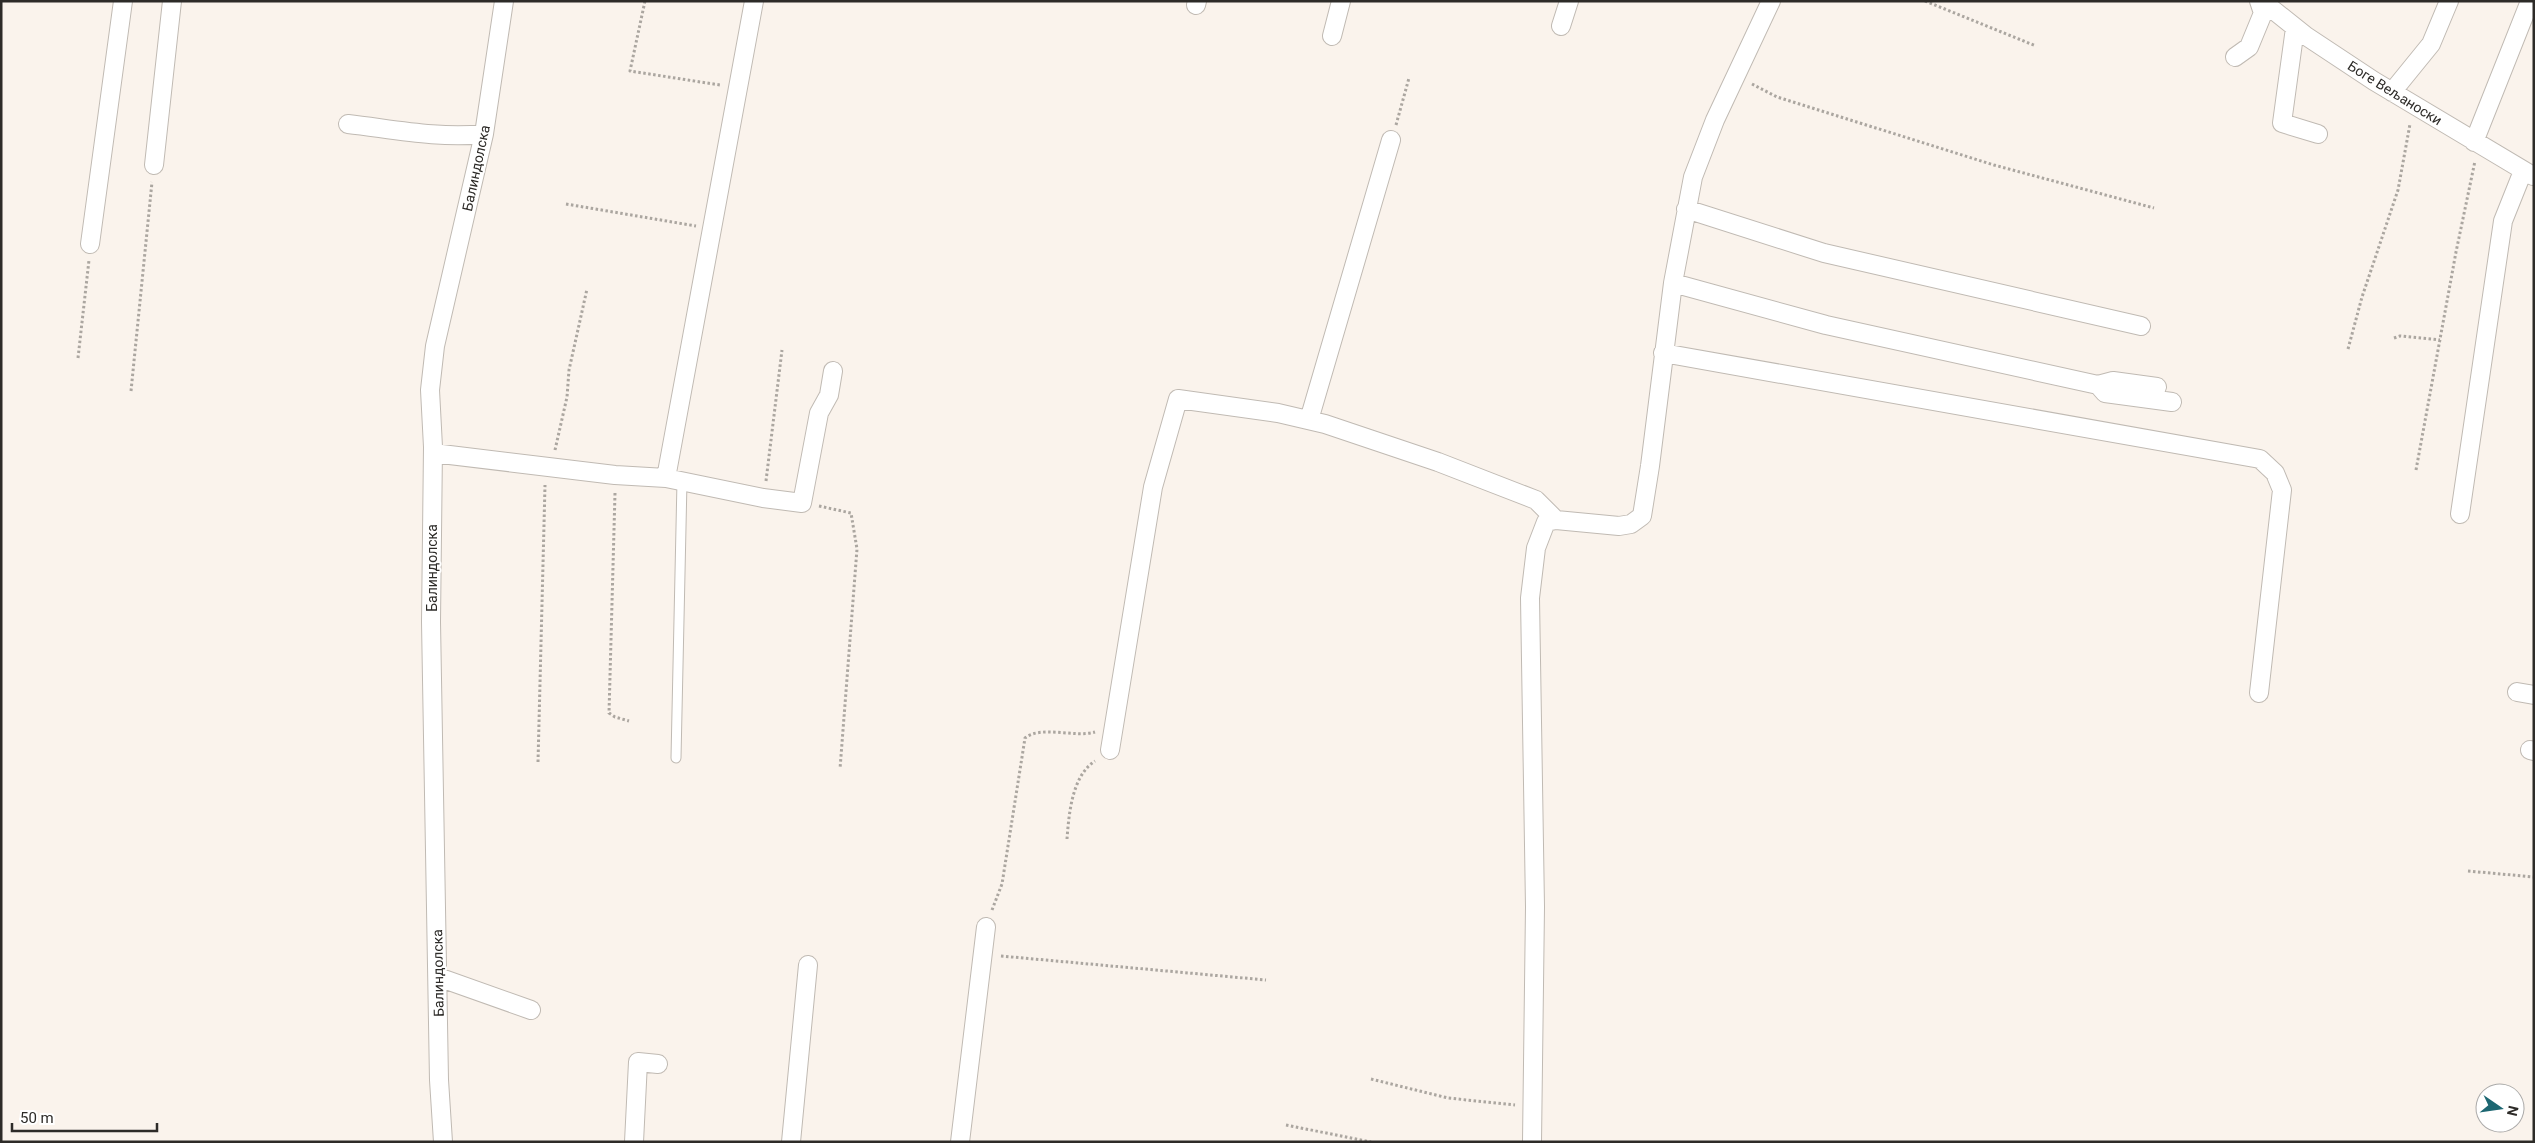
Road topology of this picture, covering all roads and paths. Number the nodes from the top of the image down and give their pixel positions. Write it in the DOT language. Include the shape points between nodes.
graph roads {
  1 [pos="123,1"];
  2 [pos="172,1"];
  3 [pos="504,1"];
  4 [pos="645,1"];
  5 [pos="754,1"];
  6 [pos="1341,1"];
  7 [pos="1569,1"];
  8 [pos="1772,1"];
  9 [pos="1925,1"];
  10 [pos="2260,1"];
  11 [pos="2449,1"];
  12 [pos="2530,1"];
  13 [pos="1561,26"];
  14 [pos="2295,28"];
  15 [pos="1332,36"];
  16 [pos="2036,46"];
  17 [pos="2235,57"];
  18 [pos="1735,75"];
  19 [pos="1409,78"];
  20 [pos="738,88"];
  21 [pos="2392,92"];
  22 [pos="2414,104"];
  23 [pos="348,124"];
  24 [pos="484,134"];
  25 [pos="2318,134"];
  26 [pos="1391,140"];
  27 [pos="2477,143"];
  28 [pos="154,165"];
  29 [pos="2529,174"];
  30 [pos="566,204"];
  31 [pos="2154,208"];
  32 [pos="1686,209"];
  33 [pos="712,228"];
  34 [pos="90,244"];
  35 [pos="1673,283"];
  36 [pos="587,290"];
  37 [pos="2140,326"];
  38 [pos="2394,338"];
  39 [pos="2440,340"];
  40 [pos="2348,349"];
  41 [pos="782,350"];
  42 [pos="1663,353"];
  43 [pos="78,358"];
  44 [pos="833,371"];
  45 [pos="2098,386"];
  46 [pos="2157,387"];
  47 [pos="131,391"];
  48 [pos="2172,402"];
  49 [pos="1309,420"];
  50 [pos="433,453"];
  51 [pos="548,467"];
  52 [pos="2416,470"];
  53 [pos="616,475"];
  54 [pos="674,479"];
  55 [pos="763,498"];
  56 [pos="802,503"];
  57 [pos="2460,514"];
  58 [pos="1556,520"];
  59 [pos="2259,693"];
  60 [pos="629,721"];
  61 [pos="1114,726"];
  62 [pos="1110,750"];
  63 [pos="676,758"];
  64 [pos="538,762"];
  65 [pos="840,769"];
  66 [pos="1067,839"];
  67 [pos="2468,871"];
  68 [pos="2534,877"];
  69 [pos="986,927"];
  70 [pos="983,954"];
  71 [pos="808,965"];
  72 [pos="438,977"];
  73 [pos="1266,980"];
  74 [pos="531,1010"];
  75 [pos="658,1064"];
  76 [pos="1371,1079"];
  77 [pos="1531,1104"];
  78 [pos="1286,1125"];
  79 [pos="443,1142"];
  80 [pos="634,1142"];
  81 [pos="791,1142"];
  82 [pos="960,1142"];
  83 [pos="1371,1142"];
  84 [pos="1532,1142"];
  1 -- 34 [label="street"];
  2 -- 28 [label="street"];
  3 -- 24 [label="street, Балиндолска"];
  4 -- 20 [label="path" via="630,71"];
  5 -- 20 [label="street"];
  6 -- 15 [label="street"];
  7 -- 13 [label="street"];
  8 -- 18 [label="street"];
  9 -- 16 [label="path"];
  10 -- 14 [label="street, Боге Вељаноски"];
  10 -- 17 [label="street" via="2262,13 2249,47"];
  11 -- 21 [label="street" via="2431,44"];
  12 -- 27 [label="street"];
  14 -- 21 [label="street, Боге Вељаноски"];
  14 -- 25 [label="street" via="2282,123"];
  18 -- 31 [label="path" via="1777,97 1994,165"];
  18 -- 32 [label="street" via="1693,177"];
  19 -- 26 [label="path"];
  20 -- 33 [label="street"];
  21 -- 22 [label="street, Боге Вељаноски"];
  22 -- 27 [label="street, Боге Вељаноски"];
  22 -- 40 [label="path" via="2398,190 2362,296"];
  23 -- 24 [label="street" via="418,133"];
  24 -- 50 [label="street, Балиндолска" via="435,346 430,390"];
  26 -- 49 [label="street"];
  27 -- 29 [label="street, Боге Вељаноски"];
  27 -- 39 [label="path"];
  28 -- 47 [label="path"];
  29 -- 57 [label="street" via="2503,221"];
  30 -- 33 [label="path"];
  32 -- 35 [label="street"];
  32 -- 37 [label="street" via="1824,253"];
  33 -- 54 [label="street"];
  34 -- 43 [label="path"];
  35 -- 42 [label="street"];
  35 -- 45 [label="street" via="1826,325"];
  36 -- 51 [label="path" via="569,370 567,398"];
  38 -- 39 [label="path"];
  39 -- 52 [label="path"];
  41 -- 55 [label="path"];
  42 -- 58 [label="street" via="1642,516 1632,524 1620,526"];
  42 -- 59 [label="street" via="2260,459 2275,473 2282,490"];
  44 -- 56 [label="street" via="828,395 819,413"];
  45 -- 46 [label="street" via="2113,381"];
  45 -- 48 [label="street" via="2105,393"];
  49 -- 58 [label="street" via="1438,462 1536,500"];
  49 -- 61 [label="street" via="1178,399 1153,487"];
  50 -- 51 [label="street"];
  50 -- 72 [label="street, Балиндолска" via="431,622"];
  51 -- 53 [label="street"];
  51 -- 64 [label="path"];
  53 -- 54 [label="street"];
  53 -- 60 [label="path" via="609,713"];
  54 -- 55 [label="street"];
  54 -- 63 [label="lane"];
  55 -- 56 [label="street"];
  56 -- 65 [label="path" via="851,514 856,530"];
  58 -- 77 [label="street" via="1546,522 1541,532 1530,598 1535,907"];
  61 -- 62 [label="street"];
  61 -- 69 [label="path" via="1080,735 1038,732 1025,738 1002,884"];
  62 -- 66 [label="path" via="1082,771"];
  67 -- 68 [label="path"];
  69 -- 70 [label="street"];
  70 -- 73 [label="path"];
  70 -- 82 [label="street"];
  71 -- 81 [label="street"];
  72 -- 74 [label="street"];
  72 -- 79 [label="street, Балиндолска"];
  75 -- 80 [label="street" via="638,1062"];
  76 -- 77 [label="path" via="1448,1098 1510,1105"];
  77 -- 84 [label="street"];
  78 -- 83 [label="path"];
}
